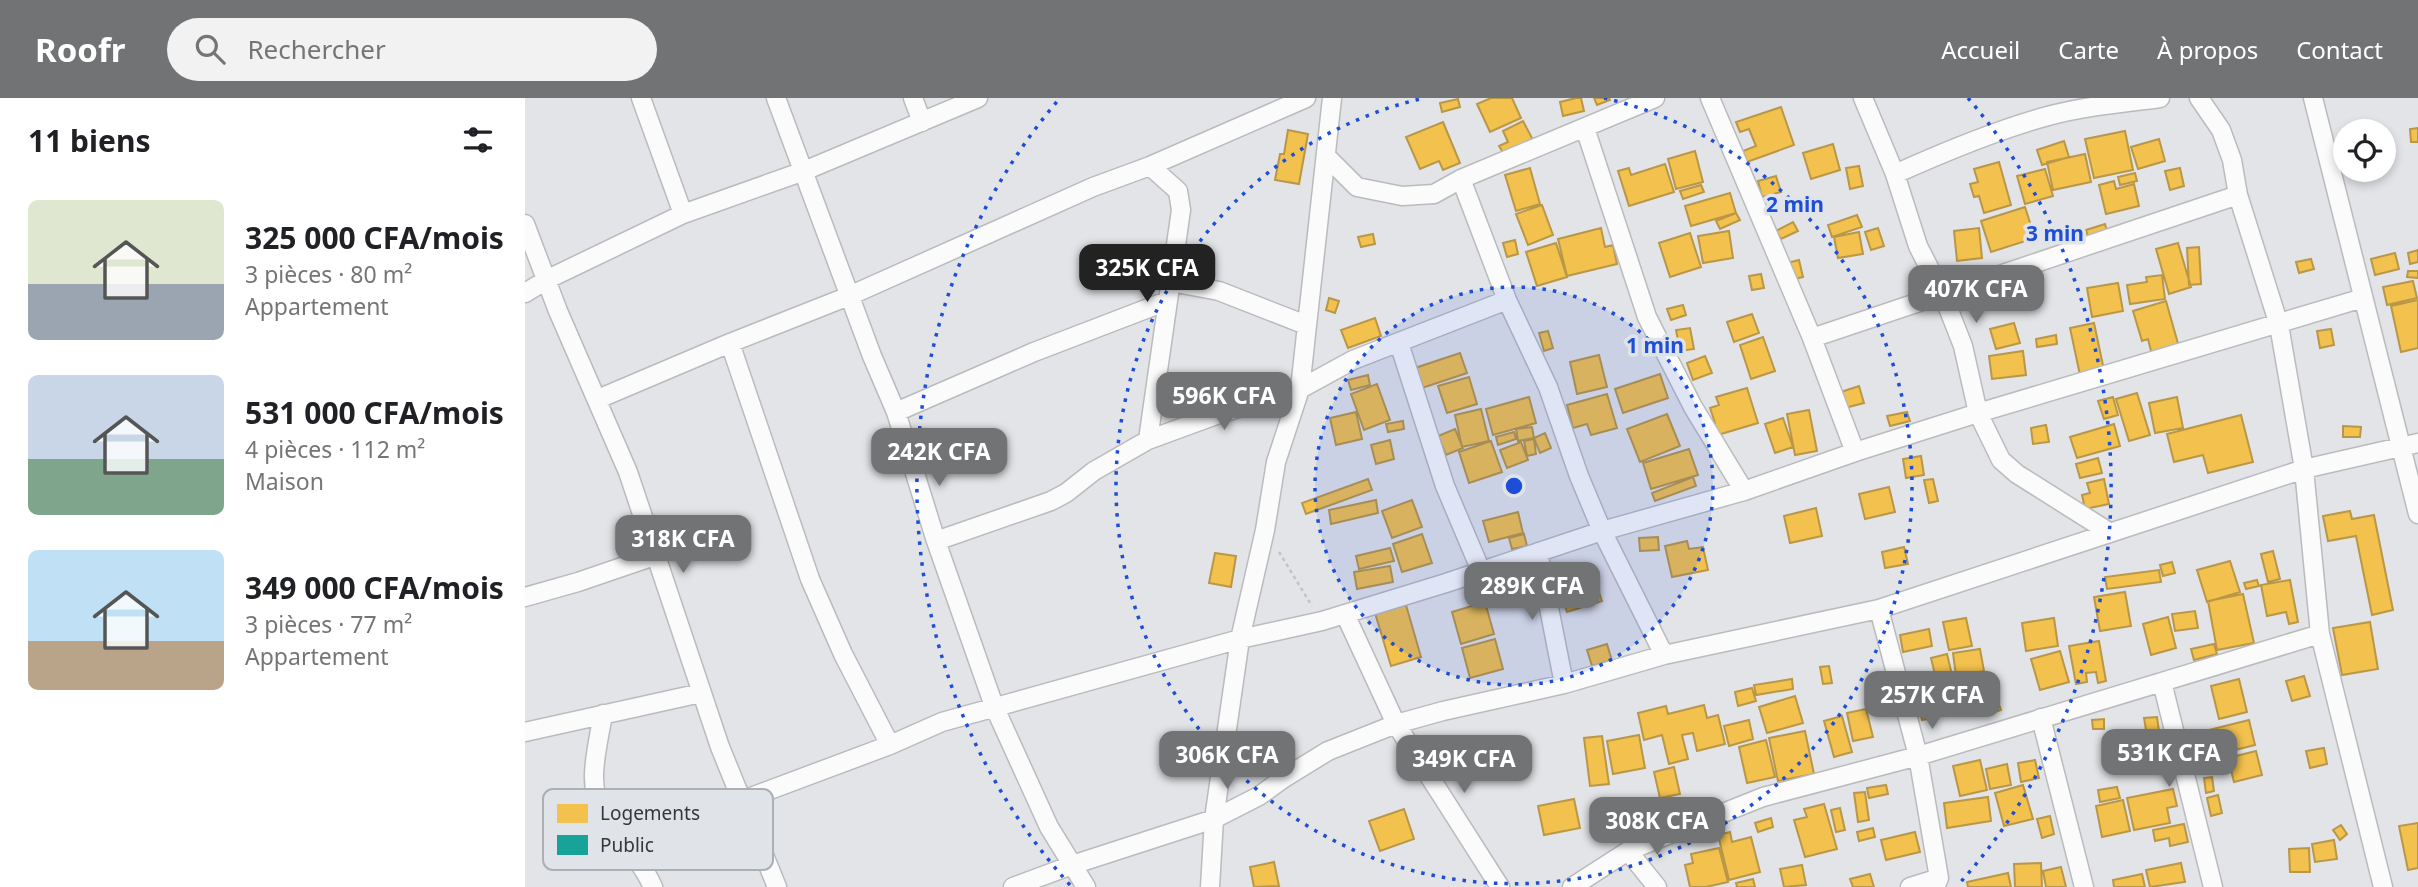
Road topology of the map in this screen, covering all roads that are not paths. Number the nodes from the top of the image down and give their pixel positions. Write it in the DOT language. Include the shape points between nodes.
graph roads {
  1 [pos="641,98"];
  2 [pos="776,98"];
  3 [pos="913,98"];
  4 [pos="978,98"];
  5 [pos="1306,98"];
  6 [pos="1332,98"];
  7 [pos="1655,98"];
  8 [pos="1710,98"];
  9 [pos="1863,98"];
  10 [pos="2160,98"];
  11 [pos="2199,98"];
  12 [pos="2313,98"];
  13 [pos="922,122"];
  14 [pos="1585,128"];
  15 [pos="1327,157"];
  16 [pos="1150,166"];
  17 [pos="804,171"];
  18 [pos="1895,174"];
  19 [pos="1461,179"];
  20 [pos="2238,195"];
  21 [pos="683,214"];
  22 [pos="525,224"];
  23 [pos="546,280"];
  24 [pos="1171,282"];
  25 [pos="525,293"];
  26 [pos="1943,295"];
  27 [pos="849,296"];
  28 [pos="2363,298"];
  29 [pos="1507,300"];
  30 [pos="1167,301"];
  31 [pos="1306,325"];
  32 [pos="2279,325"];
  33 [pos="1812,338"];
  34 [pos="730,343"];
  35 [pos="1399,343"];
  36 [pos="1300,388"];
  37 [pos="598,399"];
  38 [pos="896,412"];
  39 [pos="1978,413"];
  40 [pos="1148,440"];
  41 [pos="2410,445"];
  42 [pos="1855,452"];
  43 [pos="2304,469"];
  44 [pos="1744,491"];
  45 [pos="2418,514"];
  46 [pos="1602,531"];
  47 [pos="2109,532"];
  48 [pos="936,541"];
  49 [pos="1538,552"];
  50 [pos="657,555"];
  51 [pos="1482,571"];
  52 [pos="525,597"];
  53 [pos="1879,609"];
  54 [pos="1345,614"];
  55 [pos="2320,634"];
  56 [pos="1240,639"];
  57 [pos="1664,655"];
  58 [pos="2162,682"];
  59 [pos="1564,684"];
  60 [pos="701,694"];
  61 [pos="994,706"];
  62 [pos="603,714"];
  63 [pos="2042,718"];
  64 [pos="1396,724"];
  65 [pos="525,732"];
  66 [pos="890,745"];
  67 [pos="1918,756"];
  68 [pos="596,789"];
  69 [pos="738,789"];
  70 [pos="772,789"];
  71 [pos="1214,819"];
  72 [pos="1628,851"];
  73 [pos="1072,865"];
  74 [pos="646,870"];
  75 [pos="770,870"];
  76 [pos="1937,883"];
  77 [pos="653,887"];
  78 [pos="777,887"];
  79 [pos="1013,887"];
  80 [pos="1086,887"];
  81 [pos="1210,887"];
  82 [pos="1500,887"];
  83 [pos="1572,887"];
  84 [pos="1657,887"];
  85 [pos="1910,887"];
  86 [pos="2084,887"];
  87 [pos="2213,887"];
  88 [pos="2383,887"];
  1 -- 21 [label="street"];
  2 -- 17 [label="street"];
  3 -- 13 [label="street"];
  4 -- 13 [label="street"];
  5 -- 16 [label="street"];
  6 -- 15 [label="street"];
  7 -- 14 [label="street"];
  8 -- 33 [label="street"];
  9 -- 18 [label="street"];
  10 -- 18 [label="street" via="2045,117"];
  11 -- 20 [label="street" via="2221,130"];
  12 -- 28 [label="street"];
  13 -- 17 [label="street"];
  14 -- 19 [label="street"];
  14 -- 44 [label="street" via="1647,317 1693,407"];
  15 -- 19 [label="street" via="1357,187 1402,196 1434,194"];
  15 -- 31 [label="street"];
  16 -- 24 [label="street" via="1180,194"];
  16 -- 27 [label="street" via="1080,192"];
  17 -- 21 [label="street"];
  17 -- 27 [label="street"];
  18 -- 26 [label="street" via="1918,246"];
  19 -- 29 [label="street"];
  20 -- 26 [label="street"];
  20 -- 32 [label="street"];
  21 -- 23 [label="street"];
  22 -- 23 [label="street"];
  23 -- 25 [label="street"];
  23 -- 37 [label="street"];
  24 -- 30 [label="street"];
  24 -- 31 [label="street" via="1219,292"];
  26 -- 33 [label="street"];
  26 -- 39 [label="street" via="1963,346"];
  27 -- 34 [label="street"];
  27 -- 38 [label="street"];
  28 -- 32 [label="street"];
  28 -- 41 [label="street"];
  29 -- 35 [label="street"];
  29 -- 46 [label="street" via="1548,387"];
  30 -- 38 [label="street"];
  30 -- 40 [label="street"];
  31 -- 36 [label="street"];
  32 -- 39 [label="street"];
  32 -- 43 [label="street"];
  33 -- 42 [label="street"];
  34 -- 37 [label="street"];
  34 -- 66 [label="street" via="810,579"];
  35 -- 36 [label="street" via="1353,360"];
  35 -- 51 [label="street" via="1445,486"];
  36 -- 40 [label="street"];
  36 -- 56 [label="street" via="1276,462"];
  37 -- 50 [label="street"];
  38 -- 48 [label="street"];
  39 -- 42 [label="street"];
  39 -- 47 [label="street" via="2001,460"];
  40 -- 48 [label="street" via="1051,501"];
  41 -- 43 [label="street"];
  41 -- 45 [label="street"];
  42 -- 44 [label="street"];
  43 -- 47 [label="street"];
  43 -- 55 [label="street"];
  44 -- 46 [label="street"];
  46 -- 49 [label="street"];
  46 -- 57 [label="street"];
  47 -- 53 [label="street"];
  48 -- 61 [label="street"];
  49 -- 51 [label="street"];
  49 -- 59 [label="street"];
  50 -- 52 [label="street"];
  50 -- 60 [label="street"];
  51 -- 54 [label="street"];
  53 -- 57 [label="street"];
  53 -- 67 [label="street"];
  54 -- 56 [label="street"];
  54 -- 64 [label="street"];
  55 -- 58 [label="street"];
  55 -- 88 [label="street"];
  56 -- 61 [label="street"];
  56 -- 71 [label="street"];
  57 -- 59 [label="street"];
  58 -- 63 [label="street"];
  58 -- 87 [label="street"];
  59 -- 64 [label="street"];
  60 -- 62 [label="street"];
  60 -- 69 [label="street"];
  61 -- 66 [label="street"];
  61 -- 73 [label="street" via="1029,788"];
  62 -- 65 [label="street"];
  62 -- 68 [label="street"];
  63 -- 67 [label="street"];
  63 -- 86 [label="street"];
  64 -- 71 [label="street" via="1328,751"];
  64 -- 82 [label="street"];
  66 -- 70 [label="street"];
  67 -- 72 [label="street" via="1763,797"];
  67 -- 76 [label="street"];
  71 -- 73 [label="street"];
  71 -- 81 [label="street"];
  72 -- 83 [label="street"];
  72 -- 84 [label="street"];
  73 -- 79 [label="street"];
  73 -- 80 [label="street"];
  74 -- 77 [label="street"];
  75 -- 78 [label="street"];
  76 -- 85 [label="street"];
}
